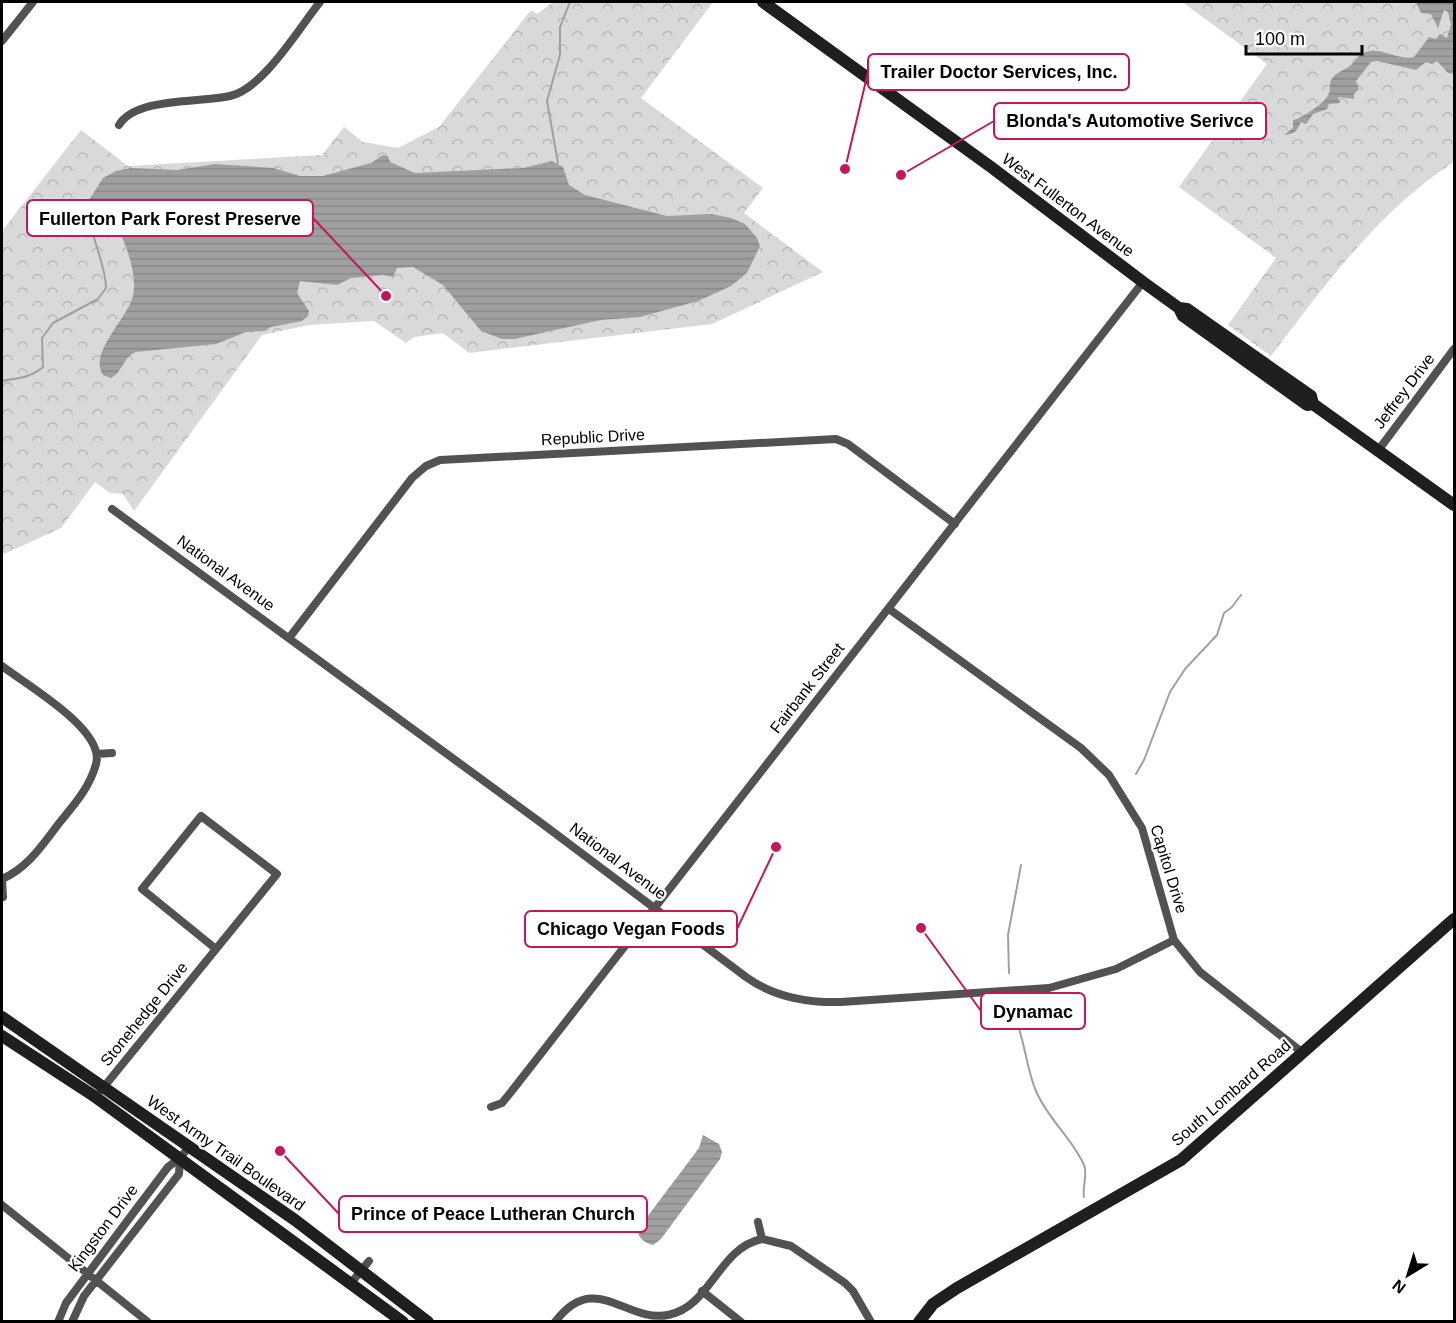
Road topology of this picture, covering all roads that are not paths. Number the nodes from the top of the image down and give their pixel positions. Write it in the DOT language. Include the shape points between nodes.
graph roads {
  1 [pos="33,2"];
  2 [pos="320,2"];
  3 [pos="763,2"];
  4 [pos="2,22"];
  5 [pos="11,29"];
  6 [pos="2,41"];
  7 [pos="119,125"];
  8 [pos="1143,282"];
  9 [pos="1455,349"];
  10 [pos="1377,452"];
  11 [pos="1455,505"];
  12 [pos="112,509"];
  13 [pos="955,524"];
  14 [pos="889,609"];
  15 [pos="289,638"];
  16 [pos="2,666"];
  17 [pos="112,753"];
  18 [pos="97,754"];
  19 [pos="2,879"];
  20 [pos="3,897"];
  21 [pos="656,908"];
  22 [pos="1455,919"];
  23 [pos="1174,940"];
  24 [pos="216,949"];
  25 [pos="2,1017"];
  26 [pos="2,1036"];
  27 [pos="1303,1053"];
  28 [pos="98,1092"];
  29 [pos="491,1107"];
  30 [pos="189,1147"];
  31 [pos="180,1158"];
  32 [pos="2,1205"];
  33 [pos="281,1211"];
  34 [pos="758,1222"];
  35 [pos="272,1225"];
  36 [pos="308,1230"];
  37 [pos="762,1239"];
  38 [pos="298,1244"];
  39 [pos="365,1266"];
  40 [pos="87,1274"];
  41 [pos="96,1281"];
  42 [pos="351,1283"];
  43 [pos="702,1291"];
  44 [pos="423,1320"];
  45 [pos="58,1322"];
  46 [pos="72,1322"];
  47 [pos="148,1322"];
  48 [pos="403,1322"];
  49 [pos="555,1322"];
  50 [pos="741,1322"];
  51 [pos="871,1322"];
  52 [pos="919,1322"];
  1 -- 5 [label="street"];
  2 -- 7 [label="street" via="267,71 244,91 222,98 150,106 124,115"];
  3 -- 8 [label="street, West Fullerton Avenue"];
  4 -- 5 [label="street"];
  5 -- 6 [label="street"];
  8 -- 10 [label="street, West Fullerton Avenue" via="1179,308 1183,316"];
  8 -- 13 [label="street, Fairbank Street"];
  9 -- 10 [label="street, Jeffrey Drive"];
  10 -- 11 [label="street, West Fullerton Avenue"];
  12 -- 15 [label="street, National Avenue"];
  13 -- 14 [label="street, Fairbank Street"];
  13 -- 15 [label="street, Republic Drive" via="848,444 836,440 440,460 412,478"];
  14 -- 21 [label="street, Fairbank Street"];
  14 -- 23 [label="street, Capitol Drive" via="1081,748 1109,775 1146,838"];
  15 -- 21 [label="street, National Avenue"];
  16 -- 18 [label="street" via="82,727"];
  17 -- 18 [label="street"];
  18 -- 19 [label="street" via="84,792 29,861"];
  19 -- 20 [label="street"];
  21 -- 23 [label="street, National Avenue" via="754,983 816,1003 1049,988 1116,969"];
  21 -- 29 [label="street, Fairbank Street" via="502,1103"];
  22 -- 27 [label="street, South Lombard Road"];
  23 -- 27 [label="street, Capitol Drive" via="1200,972"];
  24 -- 24 [label="street, Stonehedge Drive" via="276,874 201,816 142,889"];
  24 -- 28 [label="street, Stonehedge Drive"];
  25 -- 28 [label="street, West Army Trail Boulevard"];
  26 -- 28 [label="street, West Army Trail Boulevard"];
  27 -- 52 [label="street, South Lombard Road" via="1180,1160 957,1288 933,1304"];
  28 -- 30 [label="street, West Army Trail Boulevard"];
  28 -- 31 [label="street, West Army Trail Boulevard"];
  30 -- 31 [label="street, Kingston Drive"];
  30 -- 33 [label="street, West Army Trail Boulevard"];
  31 -- 35 [label="street, West Army Trail Boulevard"];
  31 -- 40 [label="street, Kingston Drive" via="168,1167"];
  31 -- 41 [label="street, Kingston Drive" via="179,1174"];
  32 -- 40 [label="street"];
  33 -- 35 [label="street"];
  33 -- 36 [label="street, West Army Trail Boulevard"];
  34 -- 37 [label="street"];
  35 -- 38 [label="street, West Army Trail Boulevard"];
  36 -- 38 [label="street"];
  36 -- 39 [label="street, West Army Trail Boulevard"];
  37 -- 43 [label="street" via="733,1254"];
  37 -- 51 [label="street" via="791,1246 845,1283"];
  38 -- 42 [label="street, West Army Trail Boulevard"];
  39 -- 42 [label="street"];
  39 -- 44 [label="street, West Army Trail Boulevard"];
  40 -- 41 [label="street"];
  40 -- 45 [label="street, Kingston Drive"];
  41 -- 46 [label="street, Kingston Drive"];
  41 -- 47 [label="street"];
  42 -- 48 [label="street, West Army Trail Boulevard"];
  43 -- 49 [label="street" via="688,1306 671,1315 642,1315 601,1298 575,1304"];
  43 -- 50 [label="street"];
}
